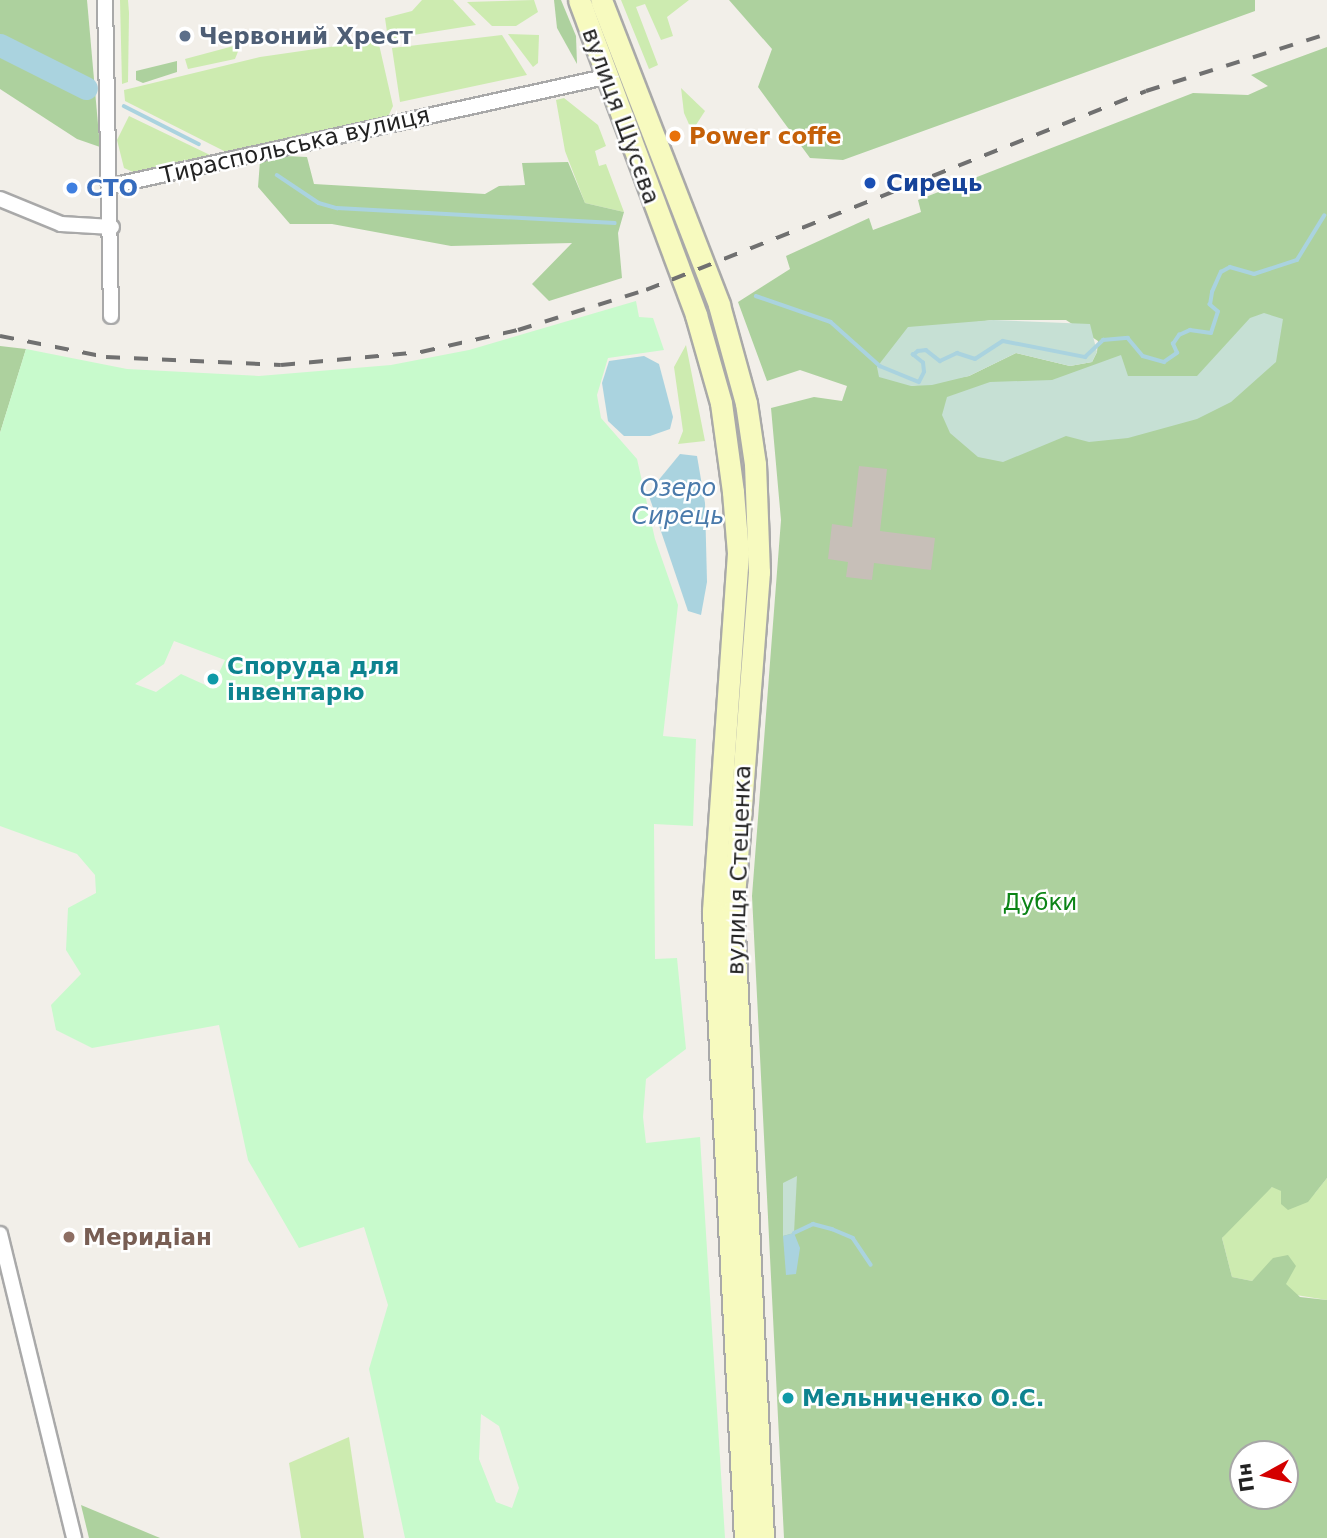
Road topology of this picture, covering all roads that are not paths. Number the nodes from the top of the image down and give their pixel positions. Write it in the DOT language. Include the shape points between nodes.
graph roads {
  1 [pos="105,0"];
  2 [pos="579,0"];
  3 [pos="601,0"];
  4 [pos="605,77"];
  5 [pos="111,186"];
  6 [pos="0,199"];
  7 [pos="684,213"];
  8 [pos="112,227"];
  9 [pos="664,232"];
  10 [pos="111,316"];
  11 [pos="0,1234"];
  12 [pos="74,1538"];
  13 [pos="745,1538"];
  14 [pos="764,1538"];
  1 -- 5 [label="street"];
  2 -- 4 [label="main road, вулиця Щусєва"];
  3 -- 7 [label="main road, вулиця Щусєва"];
  4 -- 5 [label="street, Тираспольська вулиця"];
  4 -- 9 [label="main road, вулиця Щусєва"];
  5 -- 8 [label="street"];
  6 -- 8 [label="street" via="61,224"];
  7 -- 14 [label="main road, вулиця Стеценка" via="738,367 757,494 759,572 733,911"];
  8 -- 10 [label="street"];
  9 -- 13 [label="main road, вулиця Стеценка" via="696,315 721,403 738,553 713,911"];
  11 -- 12 [label="street"];
}
